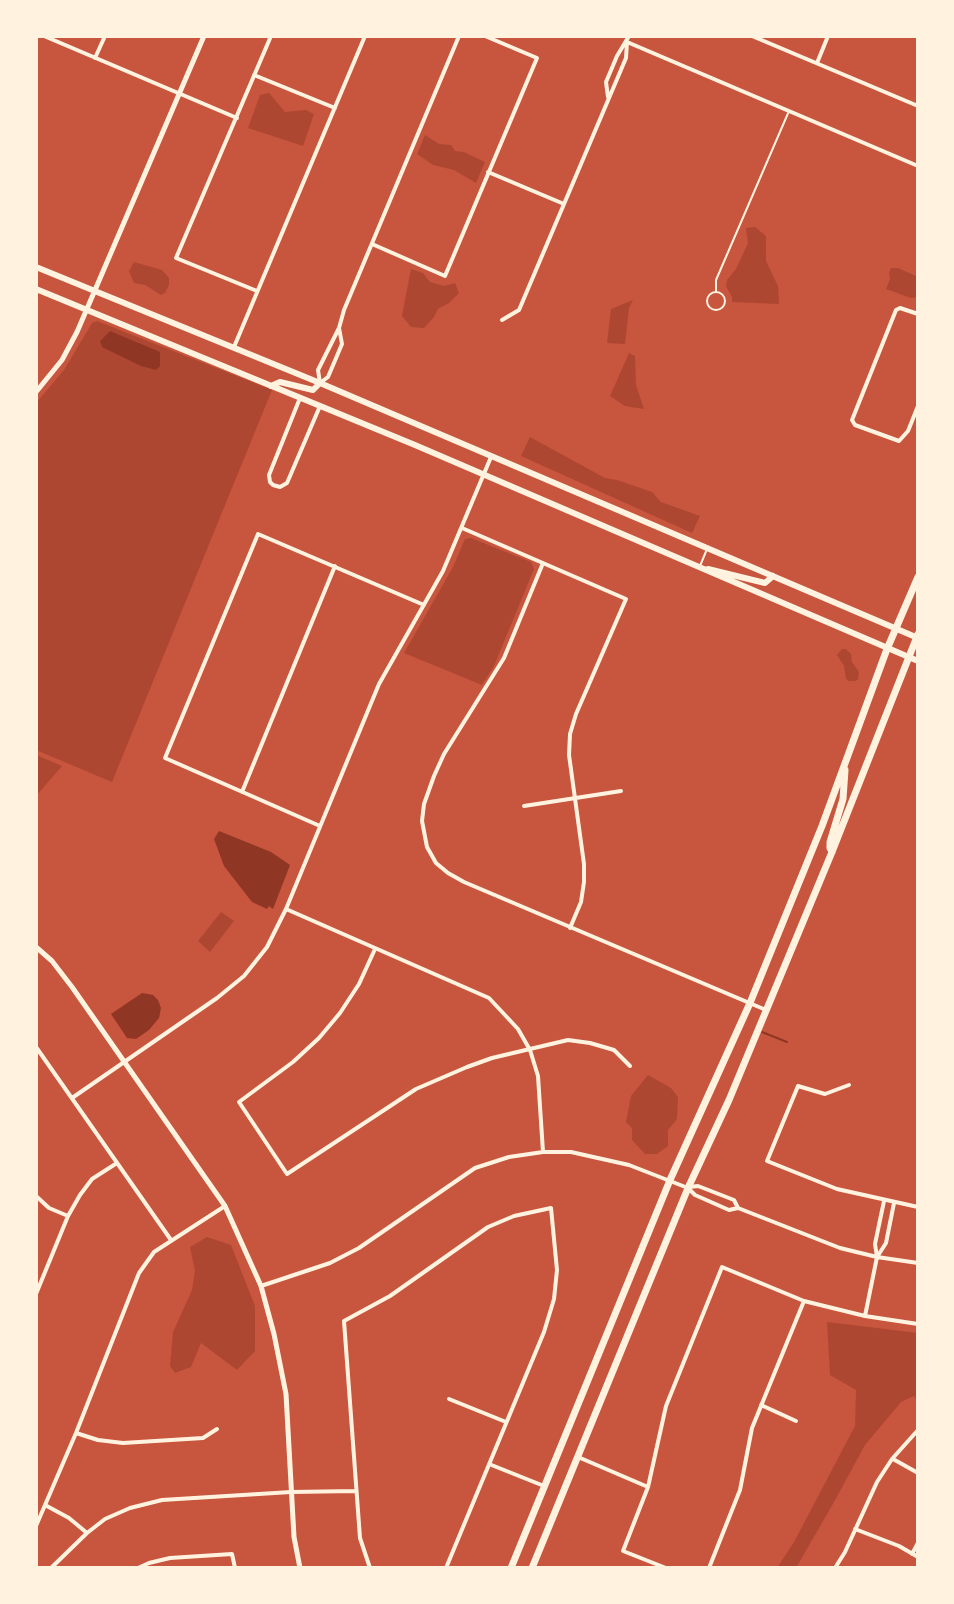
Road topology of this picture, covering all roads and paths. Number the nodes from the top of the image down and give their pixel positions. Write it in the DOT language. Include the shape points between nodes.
graph roads {
  1 [pos="44,36"];
  2 [pos="105,36"];
  3 [pos="204,36"];
  4 [pos="271,36"];
  5 [pos="365,36"];
  6 [pos="459,36"];
  7 [pos="484,36"];
  8 [pos="629,36"];
  9 [pos="752,36"];
  10 [pos="828,36"];
  11 [pos="627,42"];
  12 [pos="95,58"];
  13 [pos="817,63"];
  14 [pos="254,75"];
  15 [pos="179,94"];
  16 [pos="608,98"];
  17 [pos="918,106"];
  18 [pos="334,108"];
  19 [pos="789,111"];
  20 [pos="237,118"];
  21 [pos="918,166"];
  22 [pos="488,172"];
  23 [pos="564,204"];
  24 [pos="372,244"];
  25 [pos="36,267"];
  26 [pos="36,289"];
  27 [pos="257,291"];
  28 [pos="96,292"];
  29 [pos="716,292"];
  30 [pos="87,310"];
  31 [pos="918,314"];
  32 [pos="502,321"];
  33 [pos="339,328"];
  34 [pos="234,346"];
  35 [pos="320,383"];
  36 [pos="272,386"];
  37 [pos="36,392"];
  38 [pos="300,398"];
  39 [pos="320,406"];
  40 [pos="918,406"];
  41 [pos="492,456"];
  42 [pos="484,475"];
  43 [pos="462,528"];
  44 [pos="707,549"];
  45 [pos="543,563"];
  46 [pos="335,566"];
  47 [pos="699,568"];
  48 [pos="773,576"];
  49 [pos="918,576"];
  50 [pos="424,605"];
  51 [pos="895,629"];
  52 [pos="918,636"];
  53 [pos="887,649"];
  54 [pos="908,657"];
  55 [pos="918,661"];
  56 [pos="845,764"];
  57 [pos="621,791"];
  58 [pos="242,792"];
  59 [pos="573,798"];
  60 [pos="524,806"];
  61 [pos="320,826"];
  62 [pos="832,852"];
  63 [pos="286,909"];
  64 [pos="570,928"];
  65 [pos="36,947"];
  66 [pos="375,949"];
  67 [pos="750,1003"];
  68 [pos="766,1010"];
  69 [pos="36,1047"];
  70 [pos="530,1050"];
  71 [pos="125,1062"];
  72 [pos="630,1066"];
  73 [pos="849,1085"];
  74 [pos="72,1098"];
  75 [pos="543,1152"];
  76 [pos="117,1163"];
  77 [pos="670,1180"];
  78 [pos="688,1188"];
  79 [pos="36,1196"];
  80 [pos="884,1201"];
  81 [pos="894,1203"];
  82 [pos="225,1206"];
  83 [pos="738,1208"];
  84 [pos="918,1208"];
  85 [pos="68,1216"];
  86 [pos="171,1240"];
  87 [pos="877,1257"];
  88 [pos="918,1263"];
  89 [pos="261,1286"];
  90 [pos="36,1294"];
  91 [pos="804,1301"];
  92 [pos="865,1316"];
  93 [pos="918,1324"];
  94 [pos="449,1399"];
  95 [pos="761,1405"];
  96 [pos="796,1421"];
  97 [pos="506,1422"];
  98 [pos="217,1429"];
  99 [pos="918,1430"];
  100 [pos="76,1433"];
  101 [pos="578,1457"];
  102 [pos="892,1459"];
  103 [pos="489,1464"];
  104 [pos="918,1473"];
  105 [pos="545,1486"];
  106 [pos="648,1487"];
  107 [pos="355,1491"];
  108 [pos="291,1492"];
  109 [pos="45,1505"];
  110 [pos="36,1526"];
  111 [pos="855,1529"];
  112 [pos="87,1533"];
  113 [pos="918,1543"];
  114 [pos="912,1554"];
  115 [pos="918,1557"];
  116 [pos="51,1568"];
  117 [pos="138,1568"];
  118 [pos="235,1568"];
  119 [pos="300,1568"];
  120 [pos="370,1568"];
  121 [pos="446,1568"];
  122 [pos="511,1568"];
  123 [pos="532,1568"];
  124 [pos="666,1568"];
  125 [pos="709,1568"];
  126 [pos="835,1568"];
  1 -- 12 [label="street"];
  2 -- 12 [label="street"];
  3 -- 15 [label="street"];
  4 -- 14 [label="street"];
  5 -- 18 [label="street"];
  6 -- 24 [label="street"];
  7 -- 22 [label="street" via="537,58"];
  8 -- 11 [label="street"];
  9 -- 13 [label="street"];
  10 -- 13 [label="street"];
  11 -- 16 [label="street" via="626,58"];
  11 -- 16 [label="street" via="606,82"];
  11 -- 19 [label="street"];
  12 -- 15 [label="street"];
  13 -- 17 [label="street"];
  14 -- 18 [label="street"];
  14 -- 20 [label="street"];
  15 -- 20 [label="street"];
  15 -- 28 [label="street"];
  16 -- 23 [label="street"];
  18 -- 27 [label="street"];
  19 -- 21 [label="street"];
  19 -- 29 [label="lane" via="716,280"];
  20 -- 27 [label="street" via="176,258"];
  22 -- 23 [label="street"];
  22 -- 24 [label="street" via="445,276"];
  23 -- 32 [label="street" via="519,310"];
  24 -- 33 [label="street"];
  25 -- 28 [label="main road"];
  26 -- 30 [label="main road"];
  27 -- 34 [label="street"];
  28 -- 30 [label="street"];
  28 -- 34 [label="main road"];
  29 -- 29 [label="lane" via="707,301 716,310 724,303 724,297"];
  30 -- 36 [label="main road"];
  30 -- 37 [label="street" via="62,360"];
  31 -- 40 [label="street" via="896,310 852,420 855,425 899,441 908,431"];
  33 -- 35 [label="street" via="318,370"];
  33 -- 35 [label="street" via="342,344 328,377"];
  34 -- 35 [label="main road"];
  35 -- 36 [label="main road" via="313,390 280,382"];
  35 -- 41 [label="main road"];
  36 -- 38 [label="main road"];
  38 -- 39 [label="main road"];
  38 -- 39 [label="street" via="269,475 273,485 287,483"];
  39 -- 42 [label="main road"];
  41 -- 42 [label="street"];
  41 -- 44 [label="main road"];
  42 -- 43 [label="street"];
  42 -- 47 [label="main road"];
  43 -- 45 [label="street"];
  43 -- 50 [label="street"];
  44 -- 47 [label="lane"];
  44 -- 48 [label="main road"];
  45 -- 59 [label="street" via="626,598 570,734"];
  45 -- 64 [label="street" via="504,658 444,754 424,804 422,821 427,847 436,863 448,873"];
  46 -- 50 [label="street"];
  46 -- 58 [label="street"];
  46 -- 58 [label="street" via="258,534 165,758"];
  47 -- 48 [label="main road" via="765,583"];
  47 -- 53 [label="main road"];
  48 -- 51 [label="main road"];
  49 -- 51 [label="main road"];
  50 -- 61 [label="street" via="379,684"];
  51 -- 52 [label="main road"];
  51 -- 53 [label="main road"];
  52 -- 54 [label="main road"];
  53 -- 54 [label="main road"];
  53 -- 56 [label="main road"];
  54 -- 55 [label="main road"];
  54 -- 62 [label="main road"];
  56 -- 62 [label="main road" via="843,799 830,842"];
  56 -- 67 [label="main road"];
  57 -- 59 [label="street"];
  58 -- 61 [label="street"];
  59 -- 60 [label="street"];
  59 -- 64 [label="street" via="584,882"];
  61 -- 63 [label="street"];
  62 -- 68 [label="main road"];
  63 -- 66 [label="street"];
  63 -- 71 [label="street" via="267,946 244,976"];
  64 -- 67 [label="street"];
  65 -- 71 [label="street" via="62,974"];
  66 -- 70 [label="street" via="489,998 518,1029"];
  66 -- 70 [label="street" via="359,984 319,1038 239,1102 288,1174 416,1089 467,1067"];
  67 -- 68 [label="street"];
  67 -- 77 [label="main road"];
  68 -- 78 [label="main road"];
  69 -- 74 [label="street"];
  70 -- 72 [label="street" via="568,1040 590,1043 614,1050"];
  70 -- 75 [label="street" via="538,1076"];
  71 -- 74 [label="street"];
  71 -- 82 [label="street"];
  73 -- 80 [label="street" via="825,1094 798,1086 767,1161 837,1189"];
  74 -- 76 [label="street"];
  75 -- 77 [label="street" via="592,1156"];
  75 -- 89 [label="street" via="475,1168 359,1248 330,1263"];
  76 -- 85 [label="street" via="92,1179"];
  76 -- 86 [label="street"];
  77 -- 78 [label="street"];
  77 -- 105 [label="main road"];
  78 -- 83 [label="street" via="720,1206"];
  78 -- 83 [label="street" via="701,1187 734,1200"];
  78 -- 101 [label="main road"];
  79 -- 85 [label="street" via="49,1208"];
  80 -- 81 [label="street"];
  80 -- 87 [label="street" via="875,1244"];
  81 -- 84 [label="street"];
  81 -- 87 [label="street" via="886,1243"];
  82 -- 86 [label="street"];
  82 -- 89 [label="street"];
  83 -- 87 [label="street" via="840,1248"];
  85 -- 90 [label="street"];
  86 -- 100 [label="street" via="154,1252 139,1274"];
  87 -- 88 [label="street"];
  87 -- 92 [label="street"];
  89 -- 108 [label="street" via="286,1394"];
  91 -- 92 [label="street"];
  91 -- 95 [label="street"];
  91 -- 106 [label="street" via="722,1268 666,1406"];
  92 -- 93 [label="street"];
  94 -- 97 [label="street"];
  95 -- 96 [label="street"];
  95 -- 125 [label="street" via="734,1508"];
  97 -- 103 [label="street"];
  97 -- 107 [label="street" via="554,1299 557,1270 551,1208 514,1216 488,1227 390,1296 344,1321"];
  98 -- 100 [label="street" via="203,1438 123,1443"];
  99 -- 102 [label="street"];
  100 -- 109 [label="street"];
  101 -- 106 [label="street"];
  101 -- 123 [label="main road"];
  102 -- 104 [label="street"];
  102 -- 111 [label="street" via="876,1482"];
  103 -- 105 [label="street"];
  103 -- 121 [label="street"];
  105 -- 122 [label="main road"];
  106 -- 124 [label="street" via="623,1551"];
  107 -- 108 [label="street"];
  107 -- 120 [label="street" via="360,1539"];
  108 -- 112 [label="street" via="162,1500 105,1519"];
  108 -- 119 [label="street"];
  109 -- 110 [label="street"];
  109 -- 112 [label="street"];
  111 -- 114 [label="street"];
  111 -- 126 [label="street"];
  112 -- 116 [label="street"];
  113 -- 114 [label="street"];
  114 -- 115 [label="street"];
  117 -- 118 [label="street" via="170,1558 232,1554"];
}
